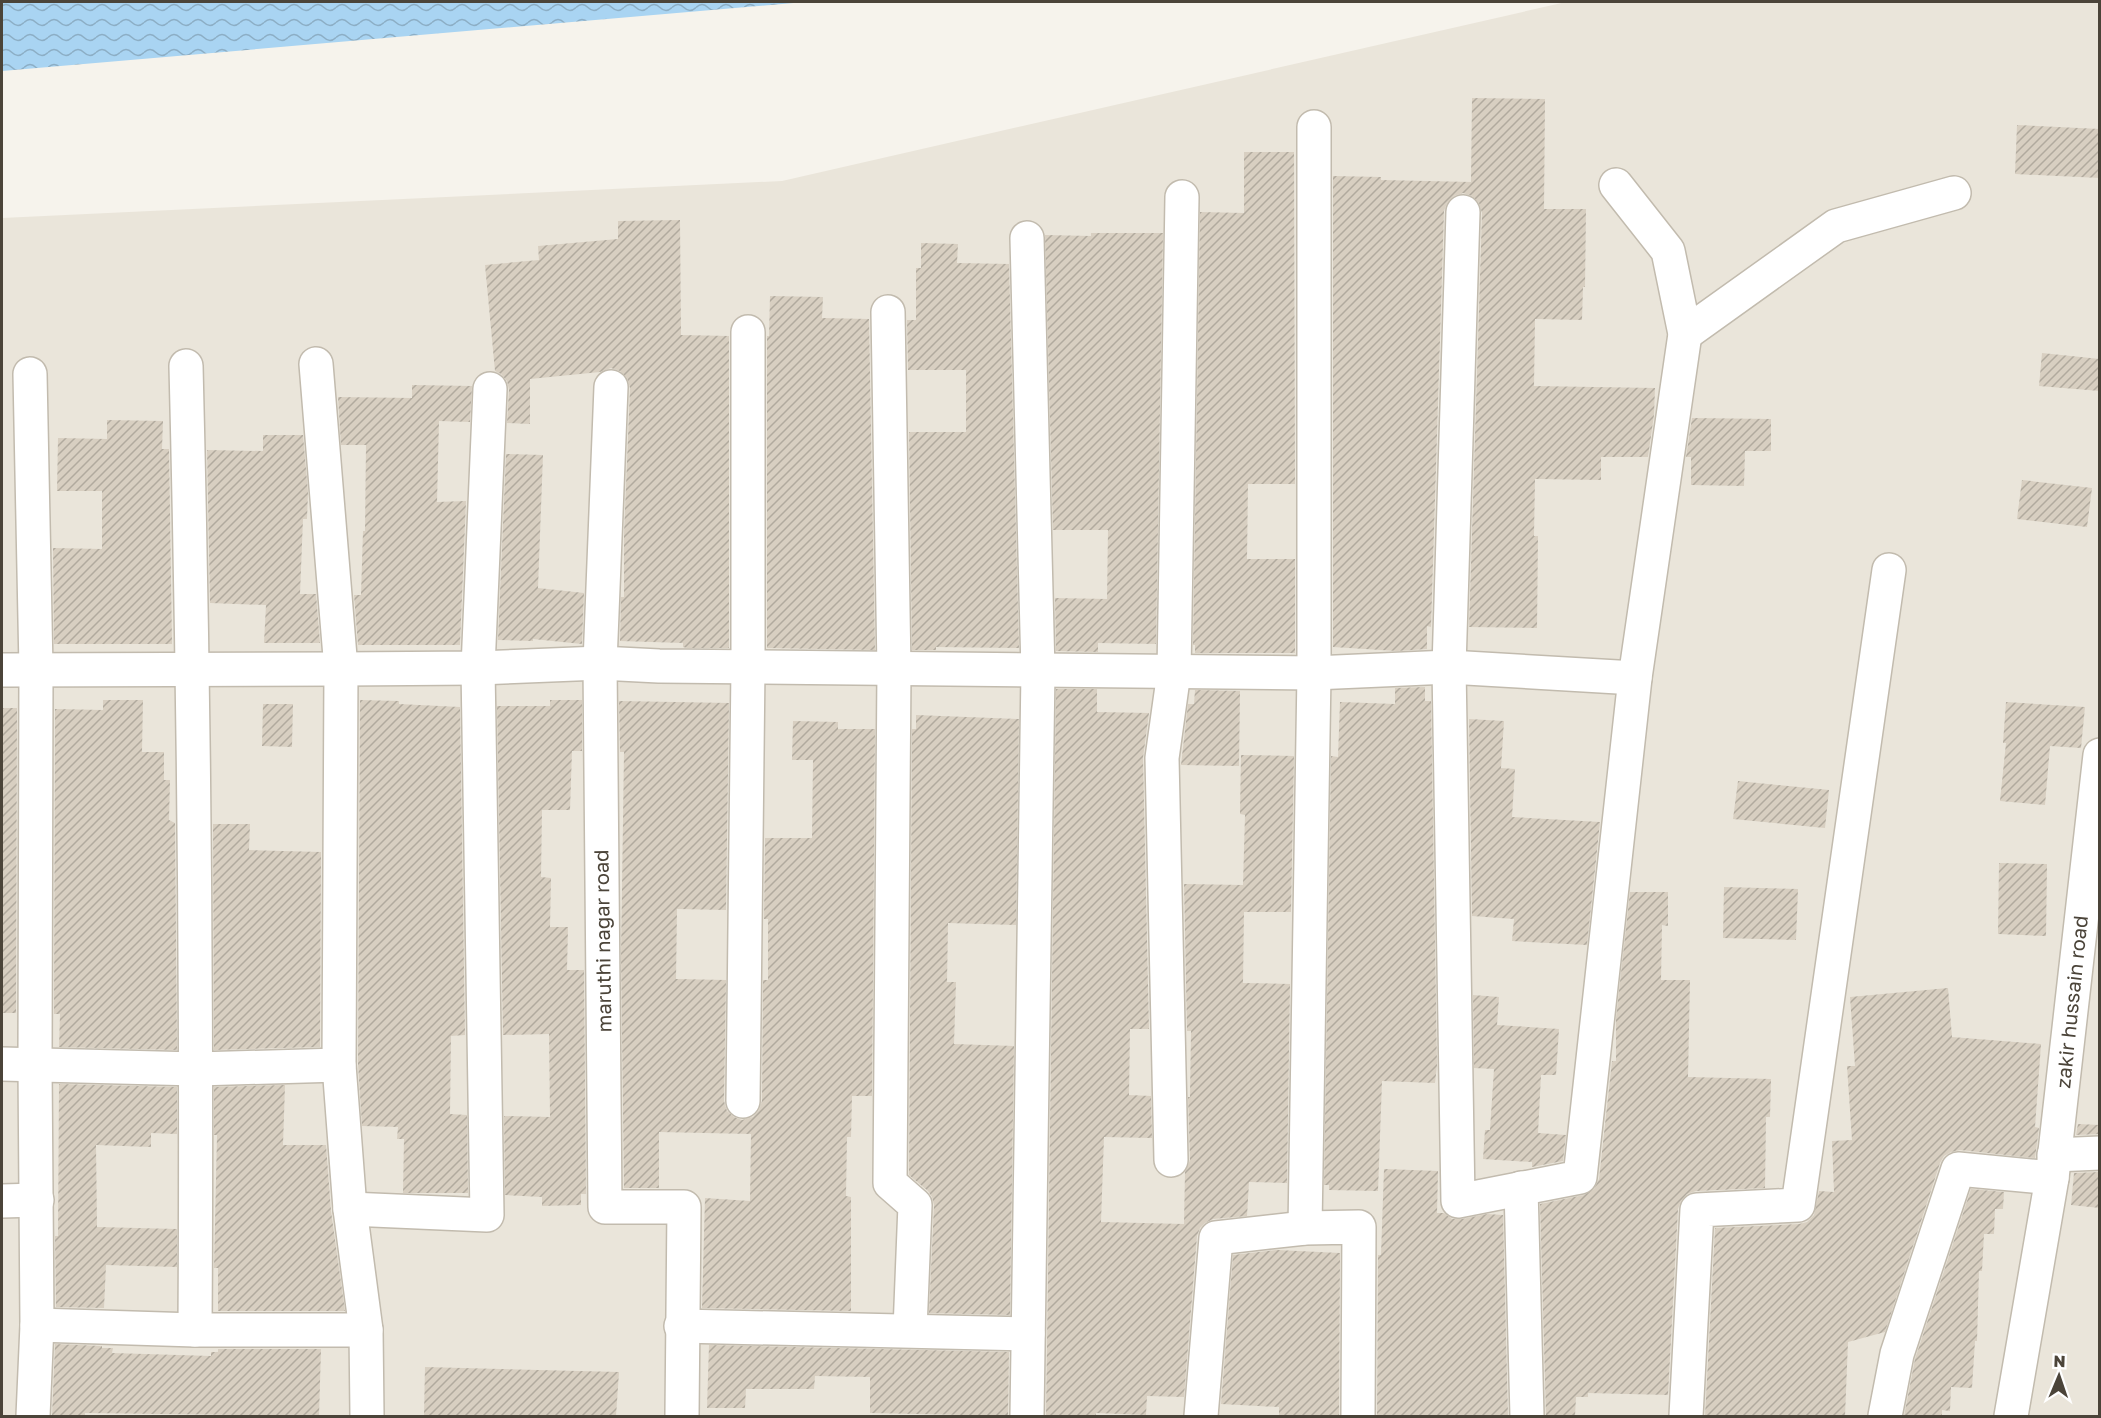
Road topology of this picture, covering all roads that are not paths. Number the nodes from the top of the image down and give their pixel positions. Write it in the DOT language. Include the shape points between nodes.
graph roads {
  1 [pos="1314,127"];
  2 [pos="1616,185"];
  3 [pos="1954,193"];
  4 [pos="1182,197"];
  5 [pos="1463,212"];
  6 [pos="1027,238"];
  7 [pos="888,312"];
  8 [pos="748,332"];
  9 [pos="1685,333"];
  10 [pos="316,364"];
  11 [pos="186,366"];
  12 [pos="30,374"];
  13 [pos="611,387"];
  14 [pos="490,388"];
  15 [pos="1889,570"];
  16 [pos="600,663"];
  17 [pos="748,667"];
  18 [pos="1449,667"];
  19 [pos="478,668"];
  20 [pos="36,669"];
  21 [pos="341,669"];
  22 [pos="894,669"];
  23 [pos="2,670"];
  24 [pos="194,671"];
  25 [pos="1038,671"];
  26 [pos="1174,672"];
  27 [pos="1314,673"];
  28 [pos="1635,678"];
  29 [pos="2100,755"];
  30 [pos="2,1064"];
  31 [pos="339,1065"];
  32 [pos="35,1066"];
  33 [pos="197,1070"];
  34 [pos="743,1101"];
  35 [pos="2100,1153"];
  36 [pos="1171,1160"];
  37 [pos="2053,1166"];
  38 [pos="1521,1188"];
  39 [pos="37,1200"];
  40 [pos="2,1201"];
  41 [pos="351,1209"];
  42 [pos="1305,1228"];
  43 [pos="37,1325"];
  44 [pos="681,1326"];
  45 [pos="195,1330"];
  46 [pos="366,1330"];
  47 [pos="910,1330"];
  48 [pos="1028,1334"];
  49 [pos="33,1416"];
  50 [pos="367,1416"];
  51 [pos="682,1416"];
  52 [pos="1027,1416"];
  53 [pos="1201,1416"];
  54 [pos="1358,1416"];
  55 [pos="1527,1416"];
  56 [pos="1686,1416"];
  57 [pos="1886,1416"];
  58 [pos="2011,1416"];
  1 -- 27 [label="street"];
  2 -- 9 [label="street" via="1668,251"];
  3 -- 9 [label="street" via="1836,226"];
  4 -- 26 [label="street"];
  5 -- 18 [label="street"];
  6 -- 25 [label="street"];
  7 -- 22 [label="street"];
  8 -- 17 [label="street"];
  9 -- 28 [label="street"];
  10 -- 21 [label="street"];
  11 -- 24 [label="street"];
  12 -- 20 [label="street"];
  13 -- 16 [label="street, maruthi nagar road"];
  14 -- 19 [label="street"];
  15 -- 56 [label="street" via="1798,1205 1697,1210"];
  16 -- 17 [label="street"];
  16 -- 19 [label="street"];
  16 -- 44 [label="street, maruthi nagar road" via="605,1207 684,1207"];
  17 -- 22 [label="street"];
  17 -- 34 [label="street"];
  18 -- 27 [label="street"];
  18 -- 28 [label="street"];
  18 -- 38 [label="street" via="1458,1201"];
  19 -- 21 [label="street"];
  19 -- 41 [label="street" via="487,1215"];
  20 -- 23 [label="street"];
  20 -- 24 [label="street"];
  20 -- 32 [label="street"];
  21 -- 24 [label="street"];
  21 -- 31 [label="street"];
  22 -- 25 [label="street"];
  22 -- 47 [label="street" via="890,1183 915,1204"];
  24 -- 33 [label="street"];
  25 -- 26 [label="street"];
  25 -- 48 [label="street"];
  26 -- 27 [label="street"];
  26 -- 36 [label="street" via="1162,758"];
  27 -- 42 [label="street"];
  28 -- 38 [label="street" via="1580,1177"];
  29 -- 37 [label="street, zakir hussain road"];
  30 -- 32 [label="street"];
  31 -- 33 [label="street"];
  31 -- 41 [label="street"];
  32 -- 33 [label="street"];
  32 -- 39 [label="street"];
  33 -- 45 [label="street"];
  35 -- 37 [label="street"];
  37 -- 57 [label="street" via="1958,1169 1897,1354"];
  37 -- 58 [label="street, zakir hussain road"];
  38 -- 55 [label="street"];
  39 -- 40 [label="street"];
  39 -- 43 [label="street"];
  41 -- 46 [label="street"];
  42 -- 53 [label="street" via="1216,1238"];
  42 -- 54 [label="street" via="1359,1227"];
  43 -- 45 [label="street"];
  43 -- 49 [label="street"];
  44 -- 47 [label="street"];
  44 -- 51 [label="street, maruthi nagar road"];
  45 -- 46 [label="street"];
  46 -- 50 [label="street"];
  47 -- 48 [label="street"];
  48 -- 52 [label="street"];
}
